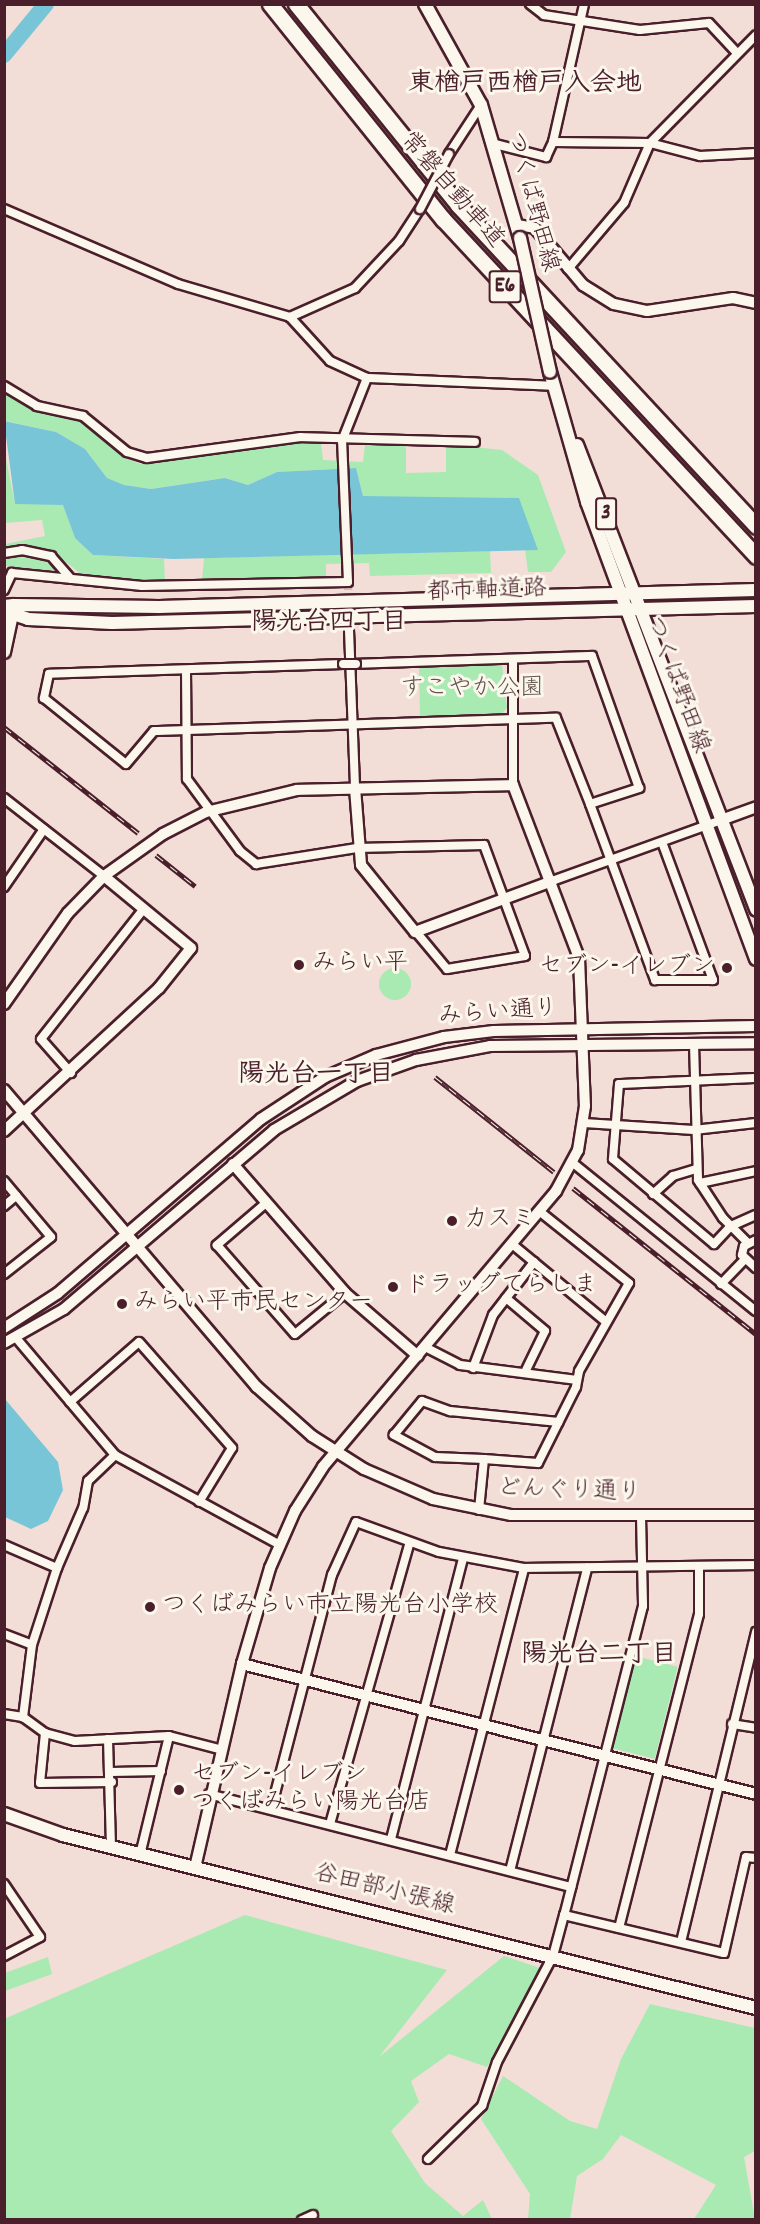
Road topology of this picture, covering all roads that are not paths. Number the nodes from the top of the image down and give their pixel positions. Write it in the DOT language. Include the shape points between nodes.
graph roads {
  1 [pos="270,4"];
  2 [pos="296,4"];
  3 [pos="425,4"];
  4 [pos="530,4"];
  5 [pos="584,4"];
  6 [pos="578,22"];
  7 [pos="756,35"];
  8 [pos="737,53"];
  9 [pos="481,105"];
  10 [pos="553,142"];
  11 [pos="650,143"];
  12 [pos="495,144"];
  13 [pos="756,153"];
  14 [pos="4,209"];
  15 [pos="517,225"];
  16 [pos="568,269"];
  17 [pos="756,303"];
  18 [pos="290,317"];
  19 [pos="367,378"];
  20 [pos="4,386"];
  21 [pos="554,386"];
  22 [pos="565,423"];
  23 [pos="475,442"];
  24 [pos="343,444"];
  25 [pos="756,526"];
  26 [pos="4,553"];
  27 [pos="756,556"];
  28 [pos="71,579"];
  29 [pos="4,590"];
  30 [pos="756,590"];
  31 [pos="620,594"];
  32 [pos="637,594"];
  33 [pos="756,606"];
  34 [pos="642,608"];
  35 [pos="9,609"];
  36 [pos="625,609"];
  37 [pos="350,630"];
  38 [pos="4,652"];
  39 [pos="513,659"];
  40 [pos="186,669"];
  41 [pos="515,722"];
  42 [pos="352,723"];
  43 [pos="187,728"];
  44 [pos="513,785"];
  45 [pos="355,788"];
  46 [pos="4,798"];
  47 [pos="590,804"];
  48 [pos="756,807"];
  49 [pos="206,812"];
  50 [pos="721,820"];
  51 [pos="706,825"];
  52 [pos="44,829"];
  53 [pos="662,842"];
  54 [pos="357,848"];
  55 [pos="610,860"];
  56 [pos="104,876"];
  57 [pos="552,881"];
  58 [pos="4,887"];
  59 [pos="506,898"];
  60 [pos="144,910"];
  61 [pos="756,910"];
  62 [pos="417,933"];
  63 [pos="756,959"];
  64 [pos="4,1004"];
  65 [pos="756,1026"];
  66 [pos="583,1029"];
  67 [pos="756,1043"];
  68 [pos="694,1044"];
  69 [pos="583,1045"];
  70 [pos="71,1073"];
  71 [pos="756,1078"];
  72 [pos="694,1082"];
  73 [pos="4,1090"];
  74 [pos="25,1113"];
  75 [pos="584,1123"];
  76 [pos="756,1123"];
  77 [pos="617,1125"];
  78 [pos="694,1130"];
  79 [pos="4,1131"];
  80 [pos="573,1163"];
  81 [pos="233,1164"];
  82 [pos="696,1168"];
  83 [pos="756,1170"];
  84 [pos="4,1181"];
  85 [pos="700,1184"];
  86 [pos="653,1194"];
  87 [pos="16,1196"];
  88 [pos="266,1203"];
  89 [pos="4,1206"];
  90 [pos="540,1211"];
  91 [pos="756,1215"];
  92 [pos="731,1226"];
  93 [pos="126,1234"];
  94 [pos="752,1241"];
  95 [pos="512,1244"];
  96 [pos="136,1247"];
  97 [pos="744,1260"];
  98 [pos="534,1262"];
  99 [pos="756,1268"];
  100 [pos="4,1274"];
  101 [pos="721,1284"];
  102 [pos="345,1293"];
  103 [pos="506,1298"];
  104 [pos="756,1311"];
  105 [pos="605,1321"];
  106 [pos="4,1328"];
  107 [pos="17,1339"];
  108 [pos="4,1343"];
  109 [pos="421,1351"];
  110 [pos="472,1368"];
  111 [pos="526,1370"];
  112 [pos="577,1380"];
  113 [pos="70,1402"];
  114 [pos="558,1422"];
  115 [pos="336,1452"];
  116 [pos="115,1455"];
  117 [pos="484,1459"];
  118 [pos="199,1502"];
  119 [pos="479,1510"];
  120 [pos="756,1515"];
  121 [pos="642,1516"];
  122 [pos="278,1544"];
  123 [pos="409,1544"];
  124 [pos="4,1545"];
  125 [pos="463,1559"];
  126 [pos="756,1565"];
  127 [pos="699,1566"];
  128 [pos="643,1567"];
  129 [pos="57,1568"];
  130 [pos="524,1568"];
  131 [pos="587,1568"];
  132 [pos="756,1632"];
  133 [pos="4,1634"];
  134 [pos="32,1645"];
  135 [pos="242,1664"];
  136 [pos="745,1671"];
  137 [pos="756,1672"];
  138 [pos="304,1680"];
  139 [pos="363,1695"];
  140 [pos="423,1711"];
  141 [pos="4,1713"];
  142 [pos="23,1717"];
  143 [pos="732,1724"];
  144 [pos="483,1727"];
  145 [pos="756,1728"];
  146 [pos="45,1733"];
  147 [pos="169,1736"];
  148 [pos="108,1739"];
  149 [pos="544,1743"];
  150 [pos="219,1749"];
  151 [pos="604,1759"];
  152 [pos="161,1771"];
  153 [pos="111,1772"];
  154 [pos="659,1773"];
  155 [pos="112,1782"];
  156 [pos="716,1788"];
  157 [pos="209,1794"];
  158 [pos="756,1794"];
  159 [pos="272,1809"];
  160 [pos="4,1814"];
  161 [pos="330,1824"];
  162 [pos="391,1839"];
  163 [pos="111,1848"];
  164 [pos="140,1855"];
  165 [pos="450,1855"];
  166 [pos="756,1858"];
  167 [pos="195,1867"];
  168 [pos="510,1871"];
  169 [pos="4,1884"];
  170 [pos="571,1887"];
  171 [pos="564,1915"];
  172 [pos="619,1928"];
  173 [pos="681,1942"];
  174 [pos="4,1956"];
  175 [pos="553,1956"];
  176 [pos="756,2008"];
  177 [pos="428,2158"];
  178 [pos="313,2215"];
  179 [pos="302,2220"];
  1 -- 27 [label="highway, 常磐自動車道 / E6" via="443,219"];
  2 -- 25 [label="highway, 常磐自動車道 / E6" via="458,205"];
  3 -- 9 [label="main road, つくば野田線 / 3"];
  4 -- 6 [label="street" via="544,15"];
  5 -- 6 [label="street"];
  6 -- 8 [label="street" via="640,30 709,23"];
  6 -- 10 [label="street"];
  7 -- 8 [label="street"];
  8 -- 11 [label="street"];
  9 -- 12 [label="main road, つくば野田線 / 3"];
  9 -- 18 [label="street, bridge" via="399,241 355,288"];
  10 -- 11 [label="street"];
  10 -- 12 [label="street" via="546,157"];
  11 -- 13 [label="street" via="700,156"];
  11 -- 16 [label="street" via="624,203"];
  12 -- 15 [label="main road, つくば野田線 / 3"];
  14 -- 18 [label="street" via="178,284"];
  15 -- 16 [label="street" via="540,232"];
  15 -- 21 [label="main road, つくば野田線 / 3, bridge"];
  16 -- 17 [label="street" via="591,292 629,309 657,311 732,298"];
  18 -- 19 [label="street" via="330,362"];
  19 -- 21 [label="street"];
  19 -- 24 [label="street"];
  20 -- 24 [label="street" via="37,406 83,416 127,452 147,458 301,437"];
  21 -- 22 [label="main road, つくば野田線 / 3"];
  22 -- 31 [label="main road, つくば野田線 / 3"];
  22 -- 32 [label="main road, つくば野田線 / 3" via="588,467"];
  23 -- 24 [label="street"];
  24 -- 28 [label="street" via="348,582 142,586"];
  26 -- 28 [label="street" via="22,550 51,556"];
  28 -- 29 [label="street" via="12,573"];
  30 -- 32 [label="main road, 都市軸道路"];
  31 -- 32 [label="main road, 都市軸道路"];
  31 -- 35 [label="main road, 都市軸道路"];
  31 -- 36 [label="main road, つくば野田線 / 3"];
  32 -- 34 [label="main road, つくば野田線 / 3"];
  33 -- 34 [label="main road, 都市軸道路"];
  34 -- 36 [label="main road, 都市軸道路"];
  34 -- 50 [label="main road, つくば野田線 / 3"];
  35 -- 36 [label="main road, 都市軸道路" via="112,623"];
  35 -- 38 [label="main road"];
  36 -- 51 [label="main road, つくば野田線 / 3"];
  37 -- 42 [label="street"];
  39 -- 40 [label="street, bridge"];
  39 -- 41 [label="street"];
  39 -- 47 [label="street" via="592,656 639,788"];
  40 -- 43 [label="street"];
  40 -- 43 [label="street" via="49,674 44,698 126,764 154,730"];
  41 -- 42 [label="street"];
  41 -- 44 [label="street"];
  41 -- 47 [label="street" via="556,718"];
  42 -- 43 [label="street"];
  42 -- 45 [label="street"];
  43 -- 49 [label="street" via="183,757 187,779"];
  44 -- 45 [label="street"];
  44 -- 57 [label="street"];
  45 -- 49 [label="street" via="273,793"];
  45 -- 54 [label="street"];
  46 -- 52 [label="street"];
  47 -- 55 [label="street"];
  48 -- 50 [label="street"];
  49 -- 54 [label="street" via="256,864"];
  49 -- 56 [label="street" via="163,834"];
  50 -- 51 [label="street"];
  50 -- 61 [label="main road, つくば野田線 / 3"];
  51 -- 53 [label="street"];
  51 -- 63 [label="main road, つくば野田線 / 3"];
  52 -- 56 [label="street"];
  52 -- 58 [label="street"];
  53 -- 55 [label="street"];
  53 -- 55 [label="street" via="713,980 655,980"];
  54 -- 59 [label="street" via="484,845"];
  54 -- 62 [label="street" via="376,889"];
  55 -- 57 [label="street"];
  56 -- 60 [label="street"];
  56 -- 64 [label="street" via="68,913"];
  57 -- 59 [label="street"];
  57 -- 66 [label="street" via="579,958"];
  59 -- 62 [label="street"];
  59 -- 62 [label="street" via="526,948 519,959 447,969"];
  60 -- 70 [label="street" via="41,1039"];
  60 -- 70 [label="street" via="191,948 159,988"];
  65 -- 66 [label="street, みらい通り"];
  66 -- 69 [label="street"];
  66 -- 93 [label="street, みらい通り" via="444,1036 343,1068 261,1119"];
  67 -- 68 [label="street, みらい通り"];
  68 -- 69 [label="street, みらい通り"];
  68 -- 72 [label="street"];
  69 -- 75 [label="street"];
  69 -- 81 [label="street, みらい通り" via="490,1046 395,1066 319,1100"];
  70 -- 74 [label="street"];
  71 -- 72 [label="street"];
  72 -- 77 [label="street" via="619,1084"];
  72 -- 78 [label="street"];
  73 -- 74 [label="street, どんぐり通り"];
  74 -- 79 [label="street"];
  74 -- 93 [label="street, どんぐり通り"];
  75 -- 77 [label="street"];
  75 -- 80 [label="street"];
  76 -- 78 [label="street"];
  77 -- 78 [label="street"];
  77 -- 86 [label="street" via="613,1159"];
  78 -- 82 [label="street"];
  80 -- 90 [label="street"];
  80 -- 101 [label="street"];
  81 -- 88 [label="street"];
  81 -- 96 [label="street, みらい通り"];
  82 -- 85 [label="street"];
  82 -- 86 [label="street" via="673,1176"];
  83 -- 85 [label="street"];
  84 -- 87 [label="street"];
  85 -- 92 [label="street"];
  86 -- 92 [label="street" via="714,1244"];
  87 -- 89 [label="street"];
  87 -- 100 [label="street" via="51,1238"];
  88 -- 102 [label="street"];
  88 -- 102 [label="street" via="217,1245 295,1334"];
  90 -- 95 [label="street"];
  90 -- 105 [label="street" via="629,1283"];
  91 -- 92 [label="street"];
  92 -- 94 [label="street"];
  93 -- 96 [label="street, どんぐり通り"];
  93 -- 106 [label="street, みらい通り" via="58,1293"];
  94 -- 97 [label="street"];
  95 -- 98 [label="street"];
  95 -- 109 [label="street"];
  96 -- 107 [label="street, みらい通り" via="64,1310"];
  96 -- 115 [label="street, どんぐり通り" via="257,1387"];
  97 -- 99 [label="street"];
  97 -- 101 [label="street"];
  98 -- 103 [label="street"];
  98 -- 105 [label="street"];
  101 -- 104 [label="street"];
  102 -- 109 [label="street"];
  103 -- 110 [label="street" via="482,1337"];
  103 -- 111 [label="street" via="545,1331"];
  105 -- 112 [label="street"];
  107 -- 108 [label="street, みらい通り"];
  107 -- 113 [label="street"];
  109 -- 110 [label="street"];
  109 -- 115 [label="street"];
  110 -- 111 [label="street"];
  111 -- 112 [label="street"];
  112 -- 114 [label="street"];
  113 -- 116 [label="street"];
  113 -- 118 [label="street" via="139,1342 232,1448"];
  114 -- 117 [label="street" via="538,1462"];
  114 -- 117 [label="street" via="450,1411 422,1401 394,1435 435,1457"];
  115 -- 119 [label="street, どんぐり通り" via="401,1487"];
  115 -- 122 [label="street" via="305,1494"];
  116 -- 118 [label="street"];
  116 -- 129 [label="street" via="88,1481 83,1508"];
  117 -- 119 [label="street"];
  118 -- 122 [label="street"];
  119 -- 121 [label="street, どんぐり通り" via="540,1517"];
  120 -- 121 [label="street, どんぐり通り"];
  121 -- 128 [label="street"];
  122 -- 135 [label="street"];
  123 -- 125 [label="street"];
  123 -- 138 [label="street" via="356,1522 332,1575"];
  123 -- 139 [label="street"];
  124 -- 129 [label="street"];
  125 -- 130 [label="street"];
  125 -- 140 [label="street"];
  126 -- 127 [label="street"];
  127 -- 128 [label="street"];
  127 -- 154 [label="street" via="699,1614"];
  128 -- 131 [label="street"];
  128 -- 151 [label="street" via="643,1606"];
  129 -- 134 [label="street"];
  130 -- 131 [label="street"];
  130 -- 144 [label="street"];
  131 -- 149 [label="street"];
  132 -- 136 [label="street"];
  133 -- 134 [label="street"];
  134 -- 142 [label="street"];
  135 -- 138 [label="street"];
  135 -- 150 [label="street"];
  136 -- 137 [label="street"];
  136 -- 143 [label="street"];
  138 -- 139 [label="street"];
  138 -- 159 [label="street"];
  139 -- 140 [label="street"];
  139 -- 161 [label="street"];
  140 -- 144 [label="street"];
  140 -- 162 [label="street"];
  141 -- 142 [label="street"];
  142 -- 146 [label="street"];
  143 -- 145 [label="street"];
  143 -- 156 [label="street"];
  144 -- 149 [label="street"];
  144 -- 165 [label="street"];
  146 -- 148 [label="street" via="75,1742"];
  146 -- 155 [label="street" via="40,1783"];
  147 -- 148 [label="street"];
  147 -- 150 [label="street"];
  147 -- 152 [label="street"];
  148 -- 153 [label="street"];
  149 -- 151 [label="street"];
  149 -- 168 [label="street"];
  150 -- 157 [label="street"];
  151 -- 154 [label="street"];
  151 -- 170 [label="street"];
  152 -- 153 [label="street"];
  152 -- 164 [label="street"];
  153 -- 155 [label="street"];
  154 -- 156 [label="street"];
  154 -- 172 [label="street"];
  155 -- 163 [label="street"];
  156 -- 158 [label="street"];
  156 -- 173 [label="street"];
  157 -- 159 [label="street"];
  157 -- 167 [label="street"];
  159 -- 161 [label="street"];
  160 -- 163 [label="main road, 谷田部小張線"];
  161 -- 162 [label="street"];
  162 -- 165 [label="street"];
  163 -- 164 [label="main road, 谷田部小張線"];
  164 -- 167 [label="main road, 谷田部小張線"];
  165 -- 168 [label="street"];
  166 -- 173 [label="street" via="746,1857 724,1953"];
  167 -- 175 [label="main road, 谷田部小張線"];
  168 -- 170 [label="street"];
  169 -- 174 [label="street" via="39,1937"];
  170 -- 171 [label="street"];
  171 -- 172 [label="street"];
  171 -- 175 [label="street"];
  172 -- 173 [label="street"];
  175 -- 176 [label="main road, 谷田部小張線"];
  175 -- 177 [label="street" via="497,2062 482,2106"];
  178 -- 179 [label="street"];
}
